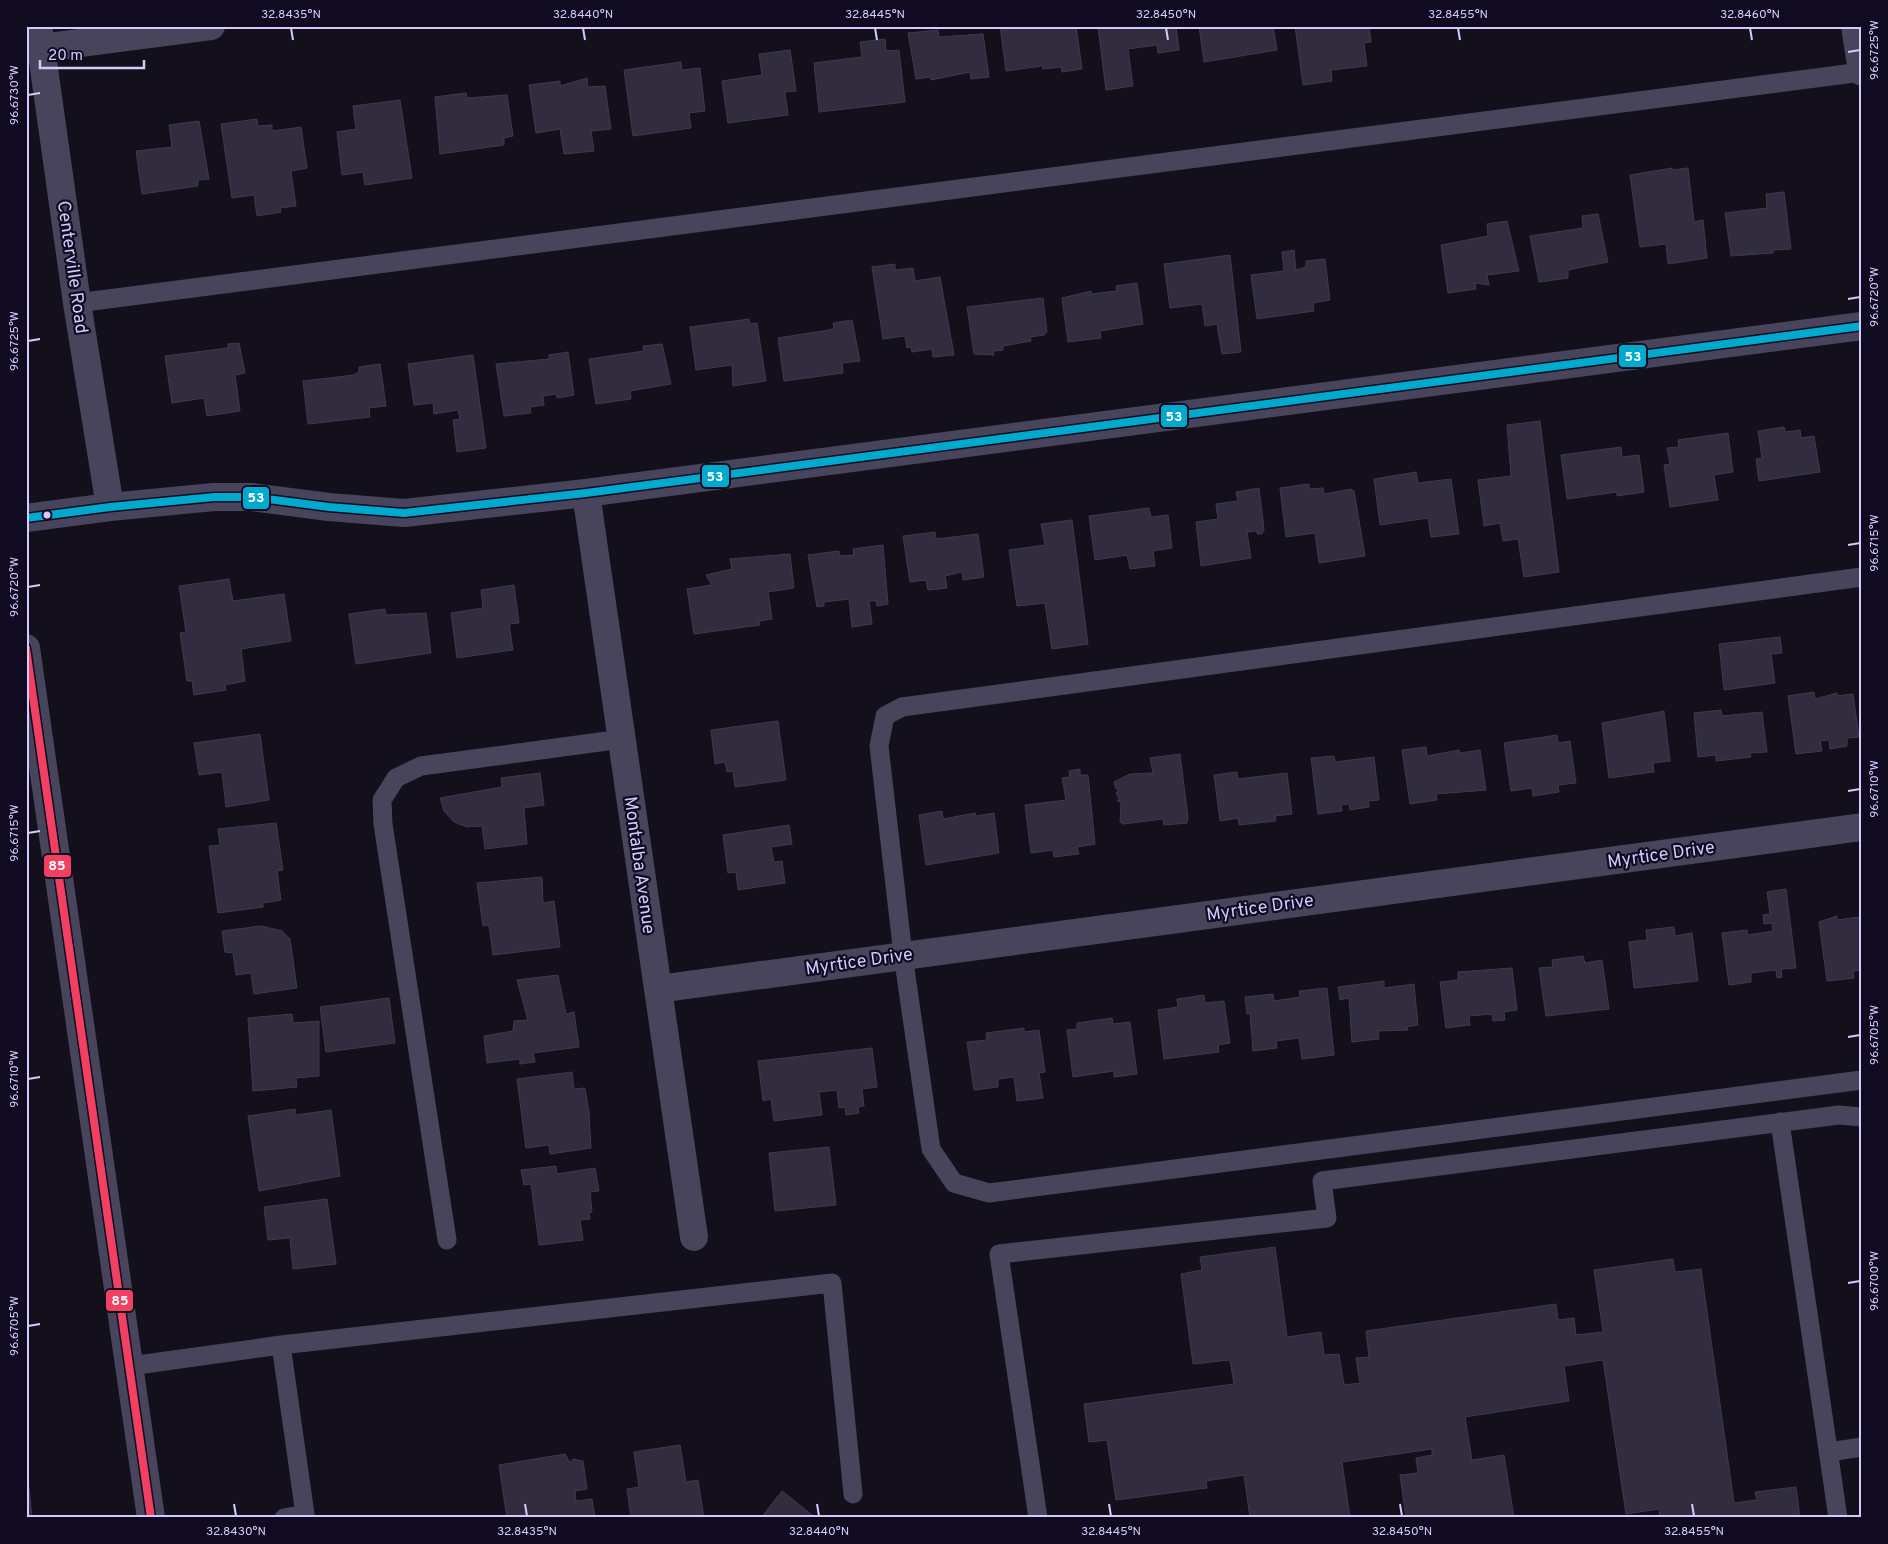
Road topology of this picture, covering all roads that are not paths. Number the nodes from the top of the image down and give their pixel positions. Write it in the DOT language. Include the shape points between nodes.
graph roads {
  1 [pos="211,26"];
  2 [pos="1855,26"];
  3 [pos="35,41"];
  4 [pos="1862,72"];
  5 [pos="77,303"];
  6 [pos="1862,326"];
  7 [pos="586,493"];
  8 [pos="110,507"];
  9 [pos="26,518"];
  10 [pos="1862,577"];
  11 [pos="26,648"];
  12 [pos="622,739"];
  13 [pos="1862,827"];
  14 [pos="903,955"];
  15 [pos="658,989"];
  16 [pos="1862,1080"];
  17 [pos="1862,1117"];
  18 [pos="1780,1122"];
  19 [pos="694,1237"];
  20 [pos="447,1240"];
  21 [pos="281,1345"];
  22 [pos="130,1366"];
  23 [pos="1862,1447"];
  24 [pos="1829,1452"];
  25 [pos="853,1494"];
  26 [pos="151,1518"];
  27 [pos="284,1518"];
  28 [pos="1038,1518"];
  29 [pos="1838,1518"];
  1 -- 3 [label="street"];
  2 -- 4 [label="street"];
  3 -- 5 [label="street, Centerville Road"];
  4 -- 5 [label="lane"];
  5 -- 8 [label="street, Centerville Road"];
  6 -- 7 [label="street"];
  7 -- 8 [label="street" via="404,513 252,497 214,497"];
  7 -- 12 [label="street, Montalba Avenue"];
  8 -- 9 [label="street"];
  10 -- 14 [label="lane" via="902,707 885,716 879,746"];
  11 -- 22 [label="street"];
  12 -- 15 [label="street, Montalba Avenue"];
  12 -- 20 [label="lane" via="421,766 396,778 382,800 383,824"];
  13 -- 14 [label="street, Myrtice Drive"];
  14 -- 15 [label="street, Myrtice Drive"];
  14 -- 16 [label="lane" via="931,1149 954,1183 989,1193"];
  15 -- 19 [label="street, Montalba Avenue"];
  17 -- 18 [label="lane" via="1839,1115"];
  18 -- 24 [label="lane"];
  18 -- 28 [label="lane" via="1322,1181 1327,1218 999,1254"];
  21 -- 22 [label="lane"];
  21 -- 25 [label="lane" via="832,1283"];
  21 -- 27 [label="lane" via="305,1514"];
  22 -- 26 [label="street"];
  23 -- 24 [label="lane"];
  24 -- 29 [label="lane"];
}
